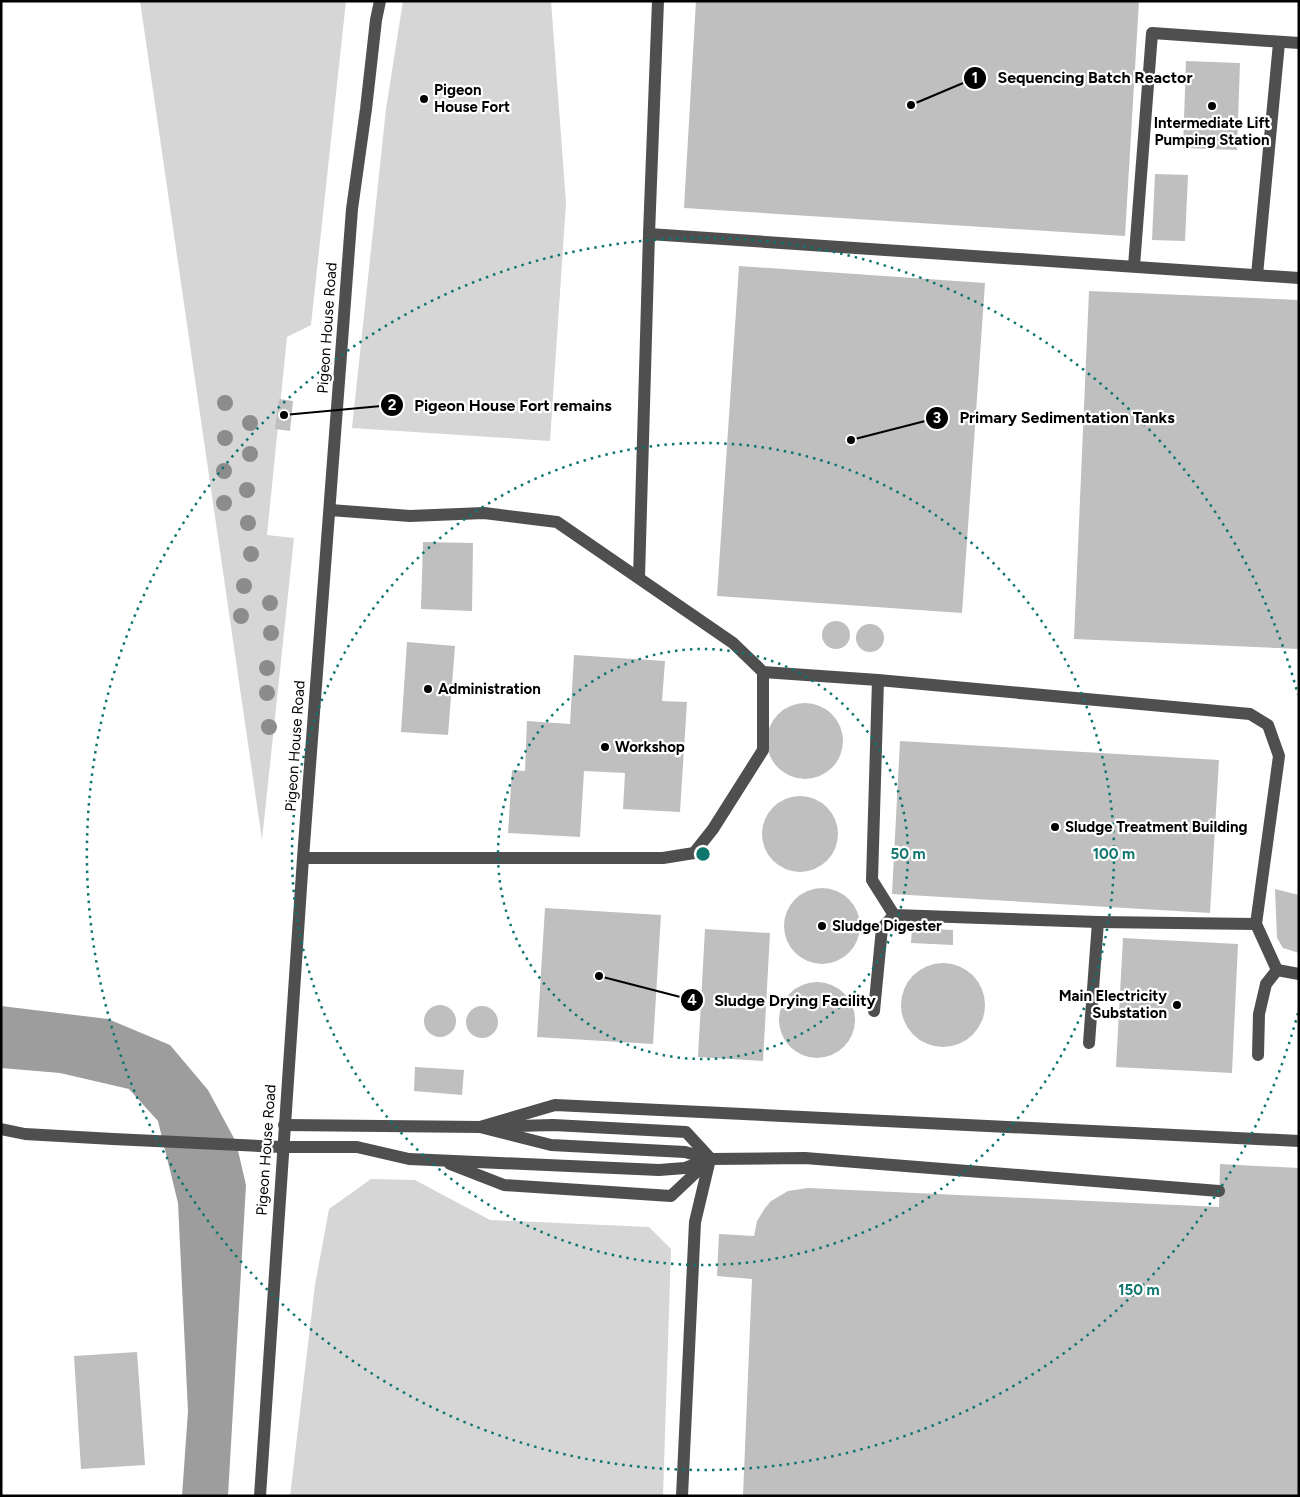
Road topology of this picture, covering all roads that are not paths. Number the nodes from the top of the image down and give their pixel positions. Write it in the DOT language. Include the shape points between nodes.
graph roads {
  1 [pos="380,1"];
  2 [pos="658,1"];
  3 [pos="1279,42"];
  4 [pos="1299,43"];
  5 [pos="648,234"];
  6 [pos="1134,266"];
  7 [pos="1257,275"];
  8 [pos="1299,278"];
  9 [pos="330,510"];
  10 [pos="639,577"];
  11 [pos="763,672"];
  12 [pos="878,680"];
  13 [pos="303,858"];
  14 [pos="894,915"];
  15 [pos="1098,922"];
  16 [pos="1256,924"];
  17 [pos="1277,970"];
  18 [pos="1299,974"];
  19 [pos="874,1010"];
  20 [pos="1089,1043"];
  21 [pos="1258,1055"];
  22 [pos="284,1125"];
  23 [pos="480,1127"];
  24 [pos="1,1129"];
  25 [pos="1299,1141"];
  26 [pos="282,1147"];
  27 [pos="710,1158"];
  28 [pos="441,1161"];
  29 [pos="1219,1191"];
  30 [pos="260,1496"];
  31 [pos="682,1496"];
  1 -- 9 [label="street, Pigeon House Road" via="352,209"];
  2 -- 5 [label="street"];
  3 -- 4 [label="street"];
  3 -- 6 [label="street" via="1152,34"];
  3 -- 7 [label="street"];
  5 -- 6 [label="street"];
  5 -- 10 [label="street"];
  6 -- 7 [label="street"];
  7 -- 8 [label="street"];
  9 -- 10 [label="street" via="410,516 484,513 557,522"];
  9 -- 13 [label="street, Pigeon House Road"];
  10 -- 11 [label="street" via="733,643"];
  11 -- 12 [label="street"];
  11 -- 13 [label="street" via="763,750 694,853 662,858"];
  12 -- 14 [label="street" via="872,880"];
  12 -- 16 [label="street" via="1250,714 1268,725 1279,756"];
  13 -- 22 [label="street, Pigeon House Road"];
  14 -- 15 [label="street"];
  14 -- 19 [label="street" via="882,928"];
  15 -- 16 [label="street"];
  15 -- 20 [label="street"];
  16 -- 17 [label="street"];
  17 -- 18 [label="street"];
  17 -- 21 [label="street" via="1266,984 1259,1014"];
  22 -- 23 [label="street"];
  22 -- 26 [label="street, Pigeon House Road"];
  23 -- 25 [label="street" via="555,1104"];
  23 -- 27 [label="street" via="552,1145 685,1152"];
  23 -- 27 [label="street" via="553,1125 686,1132"];
  24 -- 26 [label="street" via="25,1134"];
  26 -- 28 [label="street" via="357,1147 409,1159"];
  26 -- 30 [label="street, Pigeon House Road"];
  27 -- 28 [label="street" via="685,1168 659,1170"];
  27 -- 28 [label="street" via="672,1196 504,1186"];
  27 -- 29 [label="street" via="805,1158"];
  27 -- 31 [label="street" via="695,1222"];
}
